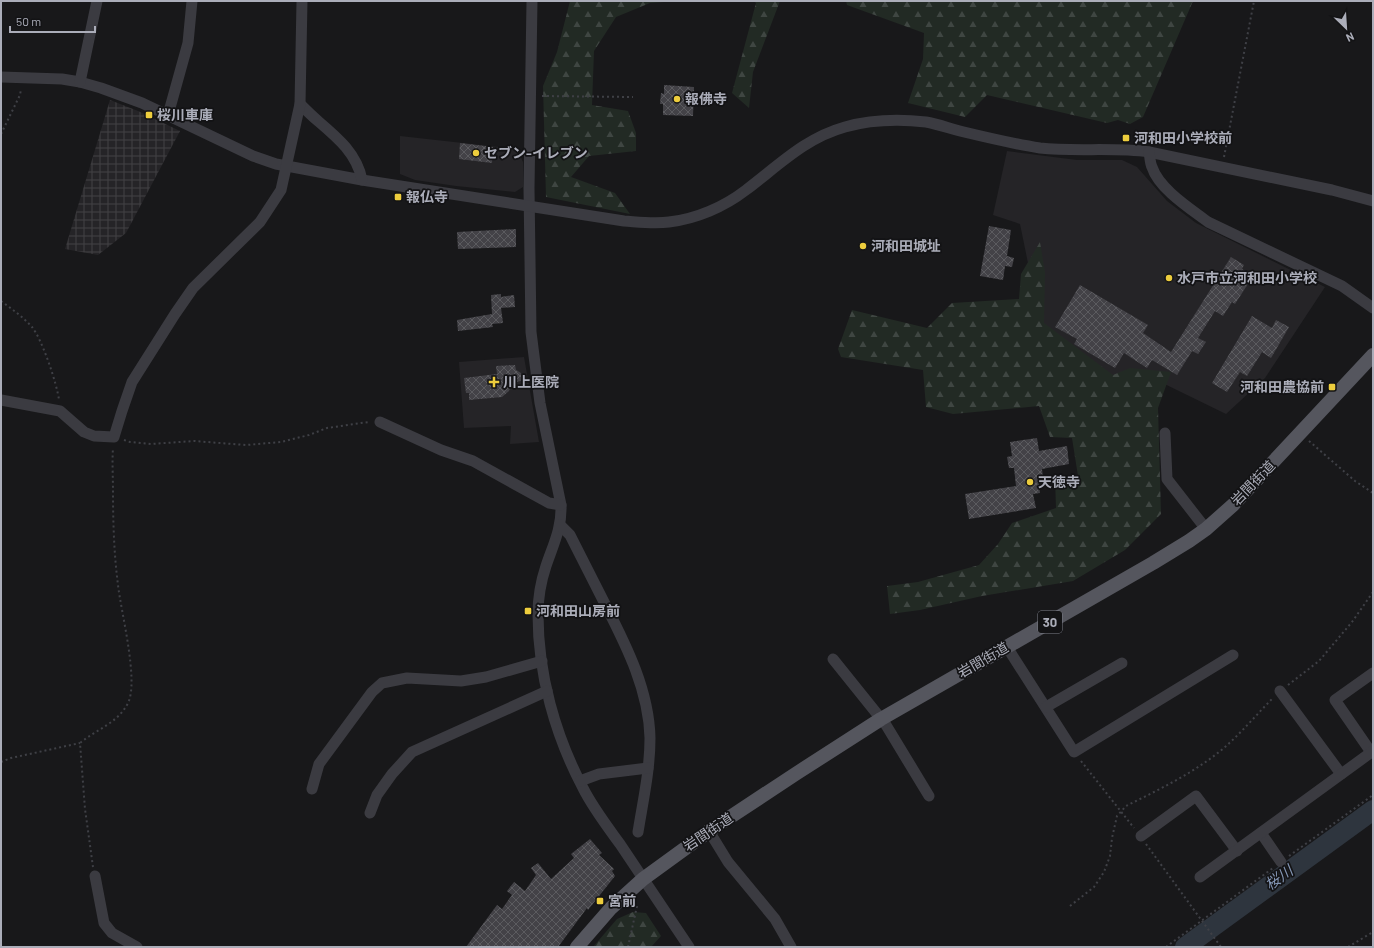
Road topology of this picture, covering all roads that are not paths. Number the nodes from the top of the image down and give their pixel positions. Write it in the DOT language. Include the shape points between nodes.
graph roads {
  1 [pos="97,1"];
  2 [pos="192,1"];
  3 [pos="302,1"];
  4 [pos="532,1"];
  5 [pos="1,78"];
  6 [pos="80,82"];
  7 [pos="300,104"];
  8 [pos="168,115"];
  9 [pos="1149,152"];
  10 [pos="286,166"];
  11 [pos="362,180"];
  12 [pos="1373,202"];
  13 [pos="529,206"];
  14 [pos="1373,308"];
  15 [pos="1373,356"];
  16 [pos="1,400"];
  17 [pos="380,422"];
  18 [pos="1165,434"];
  19 [pos="561,505"];
  20 [pos="560,525"];
  21 [pos="1206,529"];
  22 [pos="1007,647"];
  23 [pos="1233,655"];
  24 [pos="833,659"];
  25 [pos="542,661"];
  26 [pos="1122,663"];
  27 [pos="1373,672"];
  28 [pos="547,691"];
  29 [pos="1280,691"];
  30 [pos="1046,707"];
  31 [pos="882,719"];
  32 [pos="1372,751"];
  33 [pos="648,768"];
  34 [pos="1341,774"];
  35 [pos="580,781"];
  36 [pos="312,789"];
  37 [pos="929,796"];
  38 [pos="370,813"];
  39 [pos="638,832"];
  40 [pos="708,832"];
  41 [pos="1261,833"];
  42 [pos="1140,836"];
  43 [pos="1236,850"];
  44 [pos="1281,862"];
  45 [pos="95,876"];
  46 [pos="1200,877"];
  47 [pos="643,879"];
  48 [pos="136,947"];
  49 [pos="577,947"];
  50 [pos="689,947"];
  51 [pos="791,947"];
  1 -- 6 [label="street"];
  2 -- 8 [label="street" via="188,43"];
  3 -- 7 [label="street"];
  4 -- 13 [label="street"];
  5 -- 6 [label="street" via="62,79"];
  6 -- 8 [label="street" via="126,96"];
  7 -- 10 [label="street"];
  7 -- 11 [label="street" via="348,148 360,170"];
  8 -- 10 [label="street" via="253,156"];
  9 -- 12 [label="street" via="1332,190"];
  9 -- 13 [label="street" via="1128,149 1042,148 1005,142 928,123 890,121 844,128 806,144 729,202 710,211 669,222 624,221"];
  9 -- 14 [label="street" via="1152,168 1160,182 1208,222 1342,286"];
  10 -- 11 [label="street"];
  10 -- 16 [label="street" via="281,190 260,222 193,288 156,344 132,382 114,437 94,436 84,432 60,411"];
  11 -- 13 [label="street"];
  13 -- 19 [label="street" via="531,332 540,403"];
  15 -- 21 [label="main road, 岩間街道 / 30" via="1233,505"];
  17 -- 19 [label="street" via="441,450 473,461 549,503"];
  18 -- 21 [label="street" via="1167,479"];
  19 -- 20 [label="street"];
  20 -- 25 [label="street" via="545,568 540,592 538,613"];
  20 -- 33 [label="street" via="570,535 626,646 637,674 650,738"];
  21 -- 22 [label="main road, 岩間街道 / 30"];
  22 -- 30 [label="street"];
  22 -- 31 [label="main road, 岩間街道 / 30"];
  23 -- 30 [label="street" via="1074,752"];
  24 -- 31 [label="street"];
  25 -- 28 [label="street"];
  25 -- 36 [label="street" via="486,677 461,681 407,678 382,683 372,692 319,764"];
  26 -- 30 [label="street"];
  27 -- 32 [label="street" via="1335,700"];
  28 -- 35 [label="street" via="557,729"];
  28 -- 38 [label="street" via="412,752 377,795"];
  29 -- 34 [label="street"];
  31 -- 37 [label="street"];
  31 -- 40 [label="main road, 岩間街道 / 30"];
  32 -- 34 [label="street"];
  33 -- 35 [label="street" via="599,774"];
  33 -- 39 [label="street"];
  34 -- 41 [label="street"];
  35 -- 47 [label="street" via="592,804"];
  40 -- 47 [label="main road, 岩間街道 / 30"];
  40 -- 51 [label="street" via="728,862 775,919"];
  41 -- 43 [label="street"];
  41 -- 44 [label="street"];
  42 -- 43 [label="street" via="1196,796"];
  43 -- 46 [label="street"];
  45 -- 48 [label="street" via="104,923 112,933"];
  47 -- 49 [label="main road, 岩間街道 / 30" via="611,908"];
  47 -- 50 [label="street"];
}
